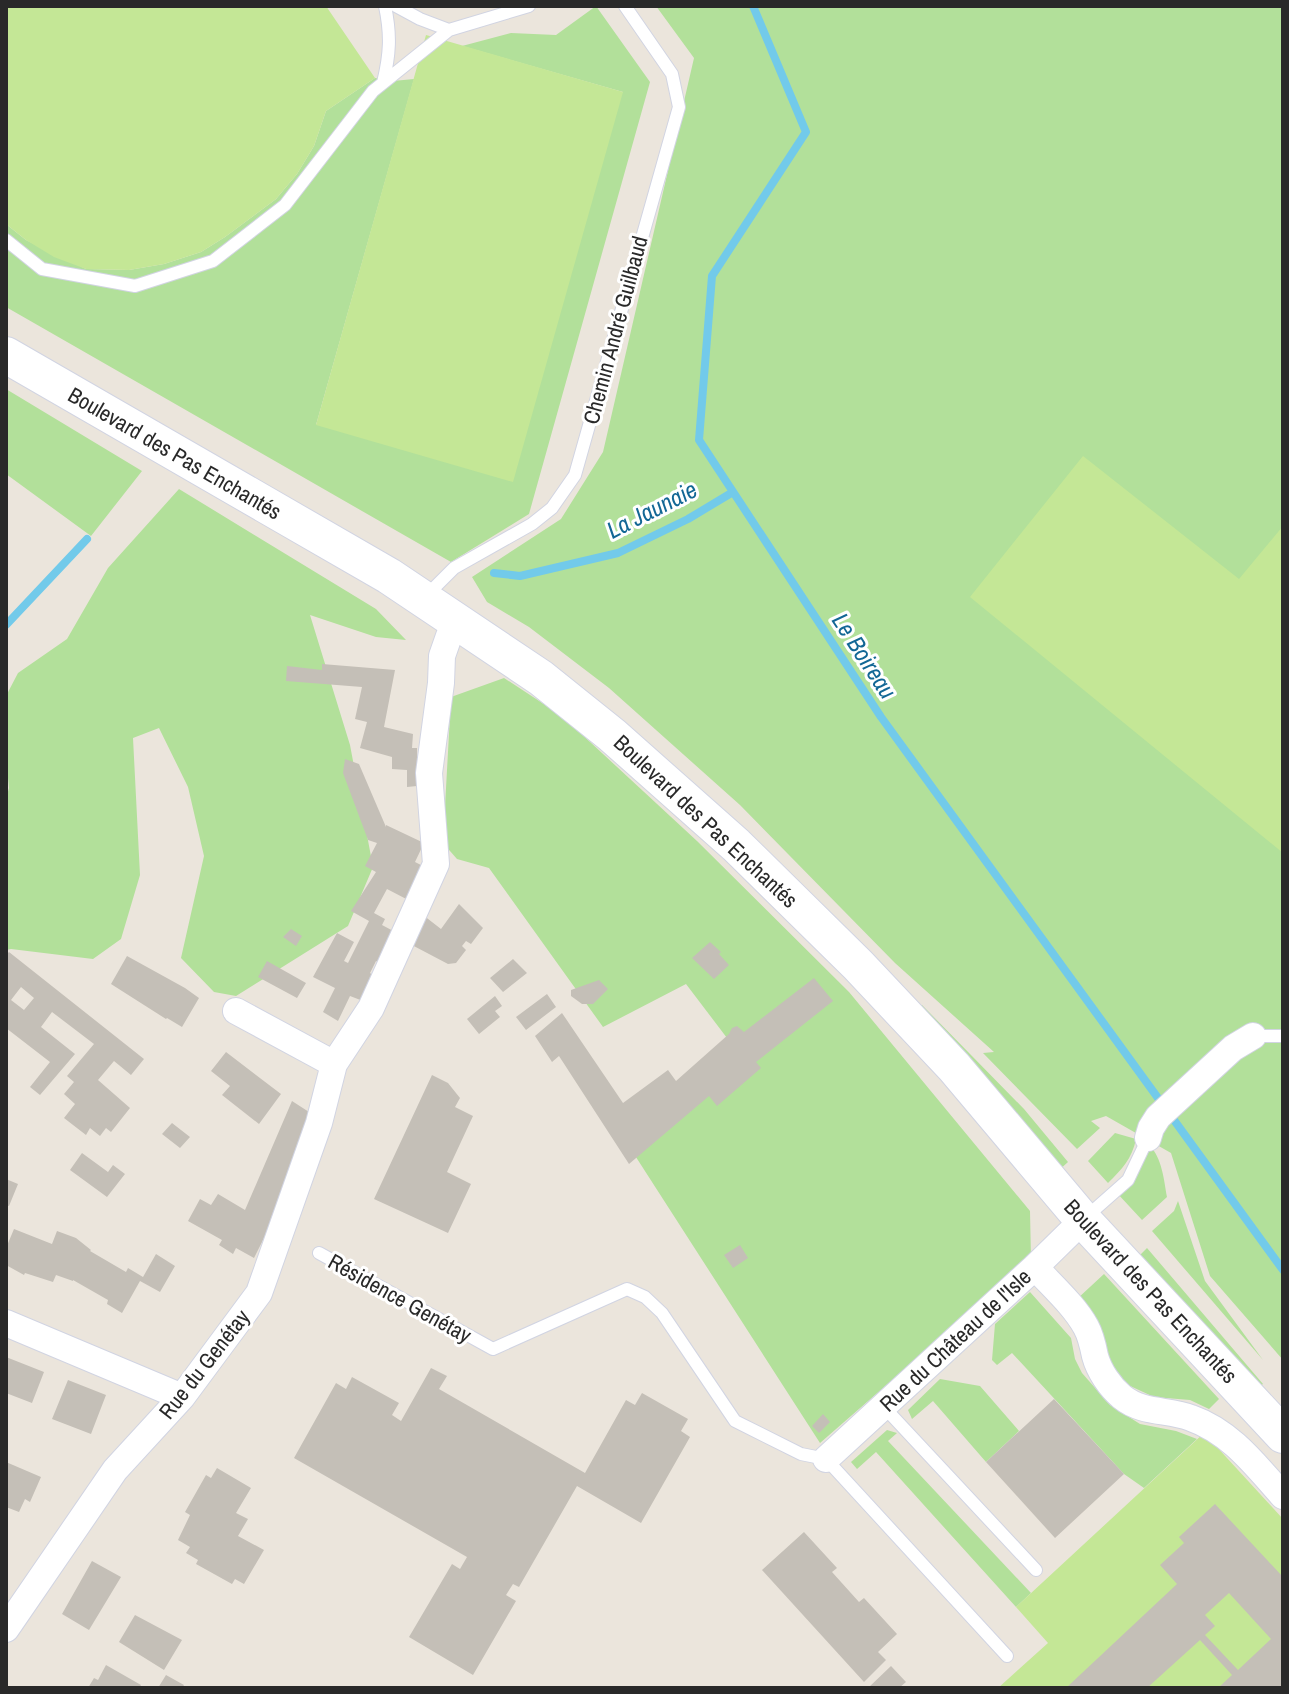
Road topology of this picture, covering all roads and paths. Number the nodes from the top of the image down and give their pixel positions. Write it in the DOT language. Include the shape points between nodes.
graph roads {
  1 [pos="385,6"];
  2 [pos="396,6"];
  3 [pos="529,6"];
  4 [pos="610,6"];
  5 [pos="628,11"];
  6 [pos="449,30"];
  7 [pos="383,83"];
  8 [pos="6,240"];
  9 [pos="6,355"];
  10 [pos="423,598"];
  11 [pos="459,622"];
  12 [pos="236,1011"];
  13 [pos="1253,1036"];
  14 [pos="1283,1036"];
  15 [pos="334,1064"];
  16 [pos="1153,1128"];
  17 [pos="1083,1220"];
  18 [pos="319,1253"];
  19 [pos="1035,1267"];
  20 [pos="6,1323"];
  21 [pos="182,1397"];
  22 [pos="883,1406"];
  23 [pos="1283,1435"];
  24 [pos="826,1459"];
  25 [pos="1283,1496"];
  26 [pos="1036,1570"];
  27 [pos="6,1629"];
  28 [pos="1007,1656"];
  1 -- 7 [label="lane" via="390,54"];
  2 -- 6 [label="lane"];
  3 -- 6 [label="lane"];
  4 -- 5 [label="lane"];
  5 -- 10 [label="lane, Chemin André Guilbaud" via="672,74 679,107 575,475 552,508 454,568"];
  6 -- 7 [label="lane"];
  7 -- 8 [label="lane" via="285,205 213,261 135,286 42,269"];
  9 -- 10 [label="main road, Boulevard des Pas Enchantés"];
  10 -- 11 [label="main road, Boulevard des Pas Enchantés"];
  11 -- 15 [label="street, Rue du Genétay" via="442,656 429,773 436,864 371,1008"];
  11 -- 17 [label="main road, Boulevard des Pas Enchantés" via="612,735 736,845 954,1067"];
  12 -- 15 [label="street"];
  13 -- 14 [label="lane"];
  13 -- 16 [label="street" via="1227,1053"];
  15 -- 21 [label="street, Rue du Genétay" via="319,1123 259,1293"];
  16 -- 17 [label="lane" via="1128,1180"];
  17 -- 19 [label="street, Rue du Château de l'Isle"];
  17 -- 23 [label="main road, Boulevard des Pas Enchantés"];
  18 -- 24 [label="lane, Résidence Genétay" via="493,1349 627,1289 662,1313 735,1421 801,1454"];
  19 -- 22 [label="street, Rue du Château de l'Isle"];
  19 -- 25 [label="street" via="1087,1327 1096,1359 1123,1398 1154,1411 1190,1417 1221,1432"];
  20 -- 21 [label="street"];
  21 -- 27 [label="street, Rue du Genétay" via="115,1470"];
  22 -- 24 [label="street, Rue du Château de l'Isle"];
  22 -- 26 [label="lane"];
  24 -- 28 [label="lane"];
}
